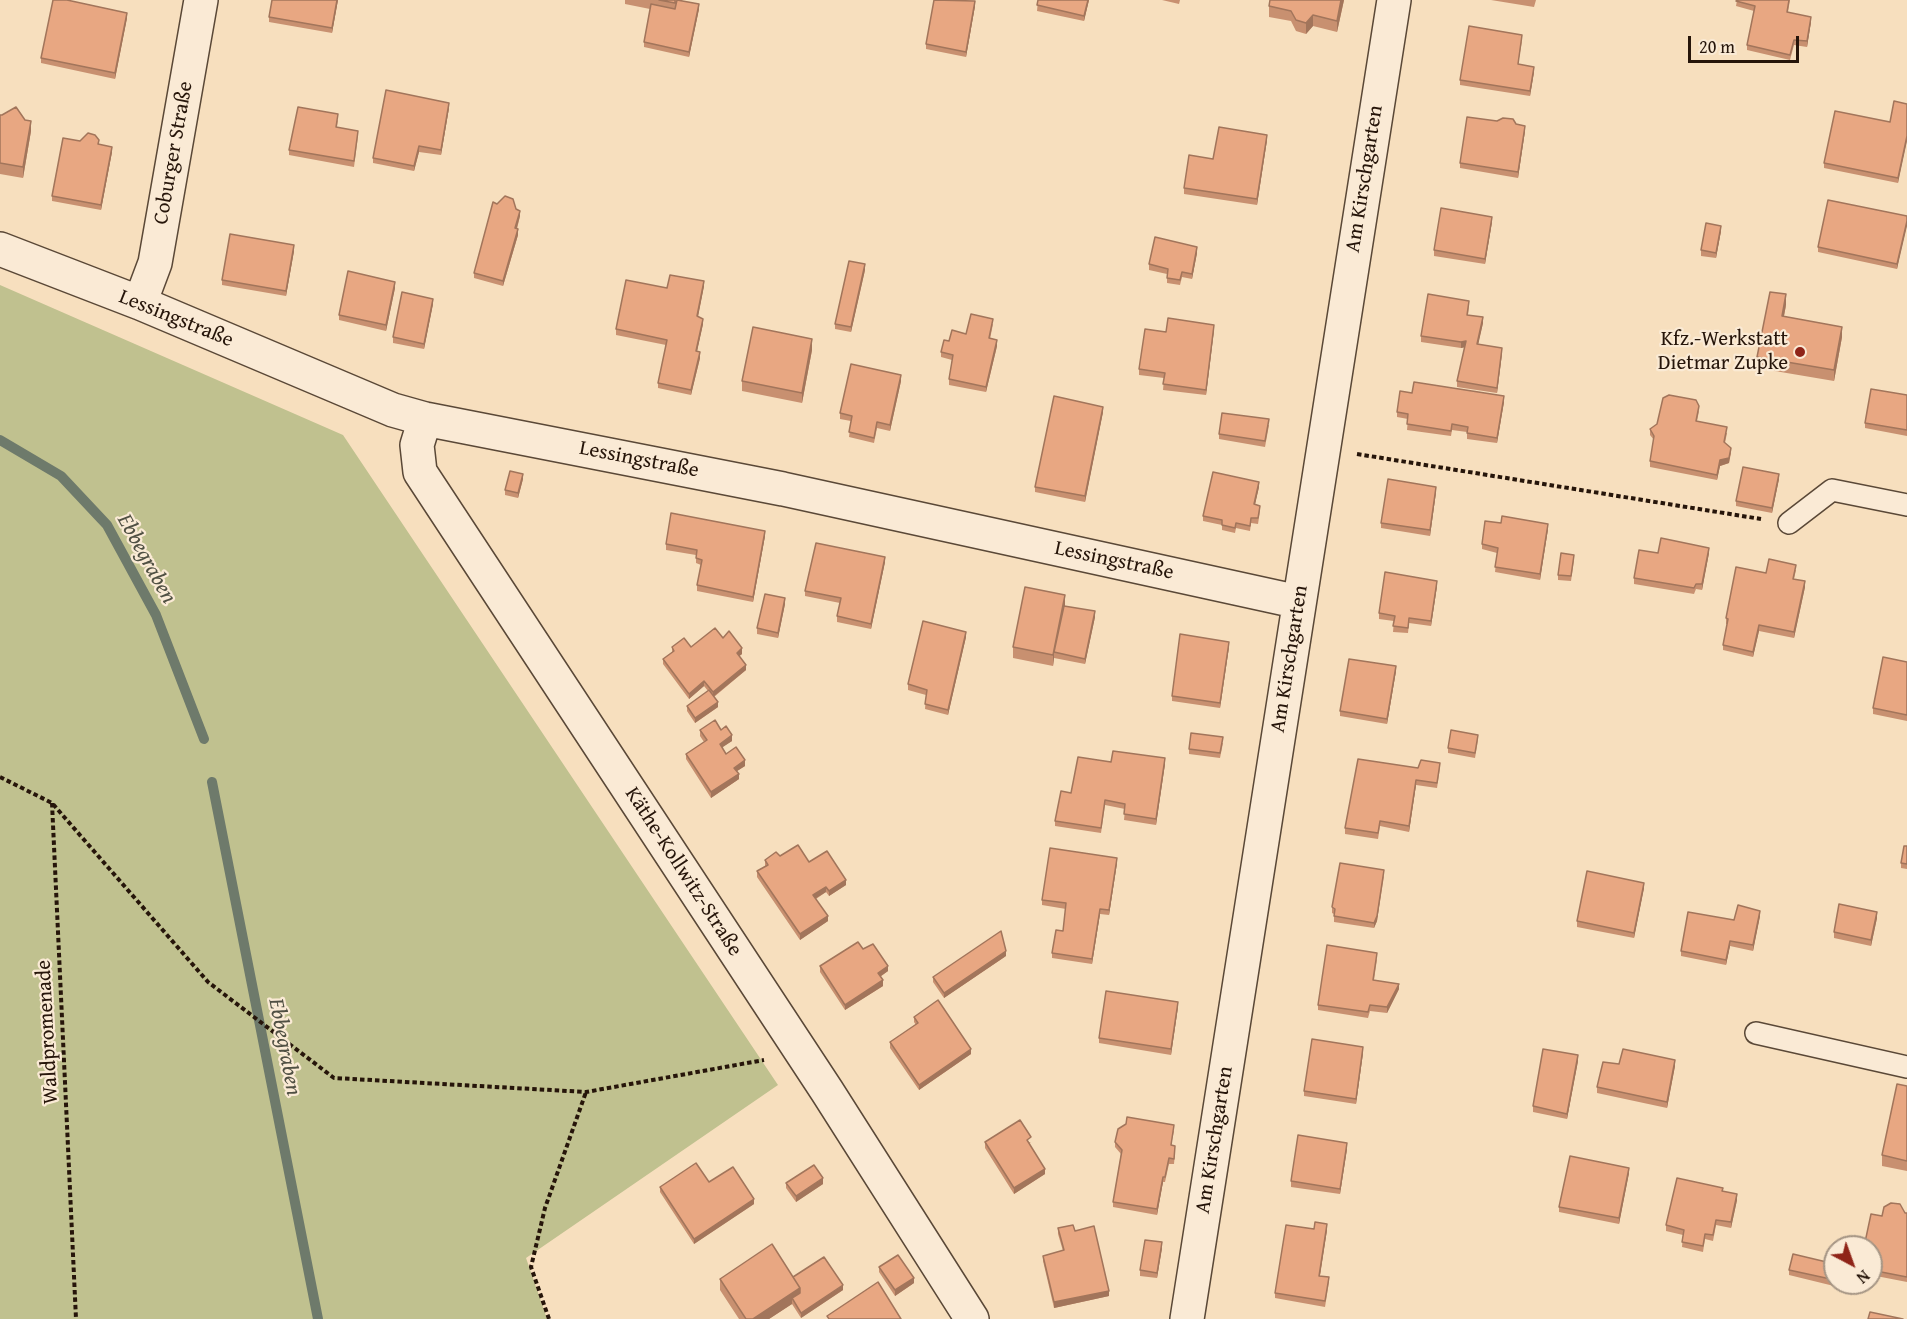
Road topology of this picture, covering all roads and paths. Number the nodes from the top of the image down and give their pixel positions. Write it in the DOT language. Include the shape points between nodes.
graph roads {
  1 [pos="201,0"];
  2 [pos="1394,0"];
  3 [pos="0,249"];
  4 [pos="140,303"];
  5 [pos="425,419"];
  6 [pos="1323,449"];
  7 [pos="1907,505"];
  8 [pos="1789,523"];
  9 [pos="1299,602"];
  10 [pos="0,777"];
  11 [pos="52,803"];
  12 [pos="1756,1033"];
  13 [pos="801,1052"];
  14 [pos="1907,1067"];
  15 [pos="586,1092"];
  16 [pos="76,1319"];
  17 [pos="549,1319"];
  18 [pos="972,1319"];
  19 [pos="1187,1319"];
  1 -- 4 [label="street, Coburger Straße" via="155,263"];
  2 -- 6 [label="street, Am Kirschgarten"];
  3 -- 4 [label="street, Lessingstraße"];
  4 -- 5 [label="street, Lessingstraße" via="393,410"];
  5 -- 9 [label="street, Lessingstraße" via="783,489"];
  5 -- 13 [label="street, Käthe-Kollwitz-Straße" via="417,445 420,472"];
  6 -- 8 [label="path"];
  6 -- 9 [label="street, Am Kirschgarten"];
  7 -- 8 [label="lane" via="1832,490"];
  9 -- 19 [label="street, Am Kirschgarten"];
  10 -- 11 [label="path"];
  11 -- 15 [label="path" via="208,982 334,1078"];
  11 -- 16 [label="path, Waldpromenade"];
  12 -- 14 [label="lane"];
  13 -- 15 [label="path"];
  13 -- 18 [label="street, Käthe-Kollwitz-Straße"];
  15 -- 17 [label="path" via="545,1208 531,1267"];
}
